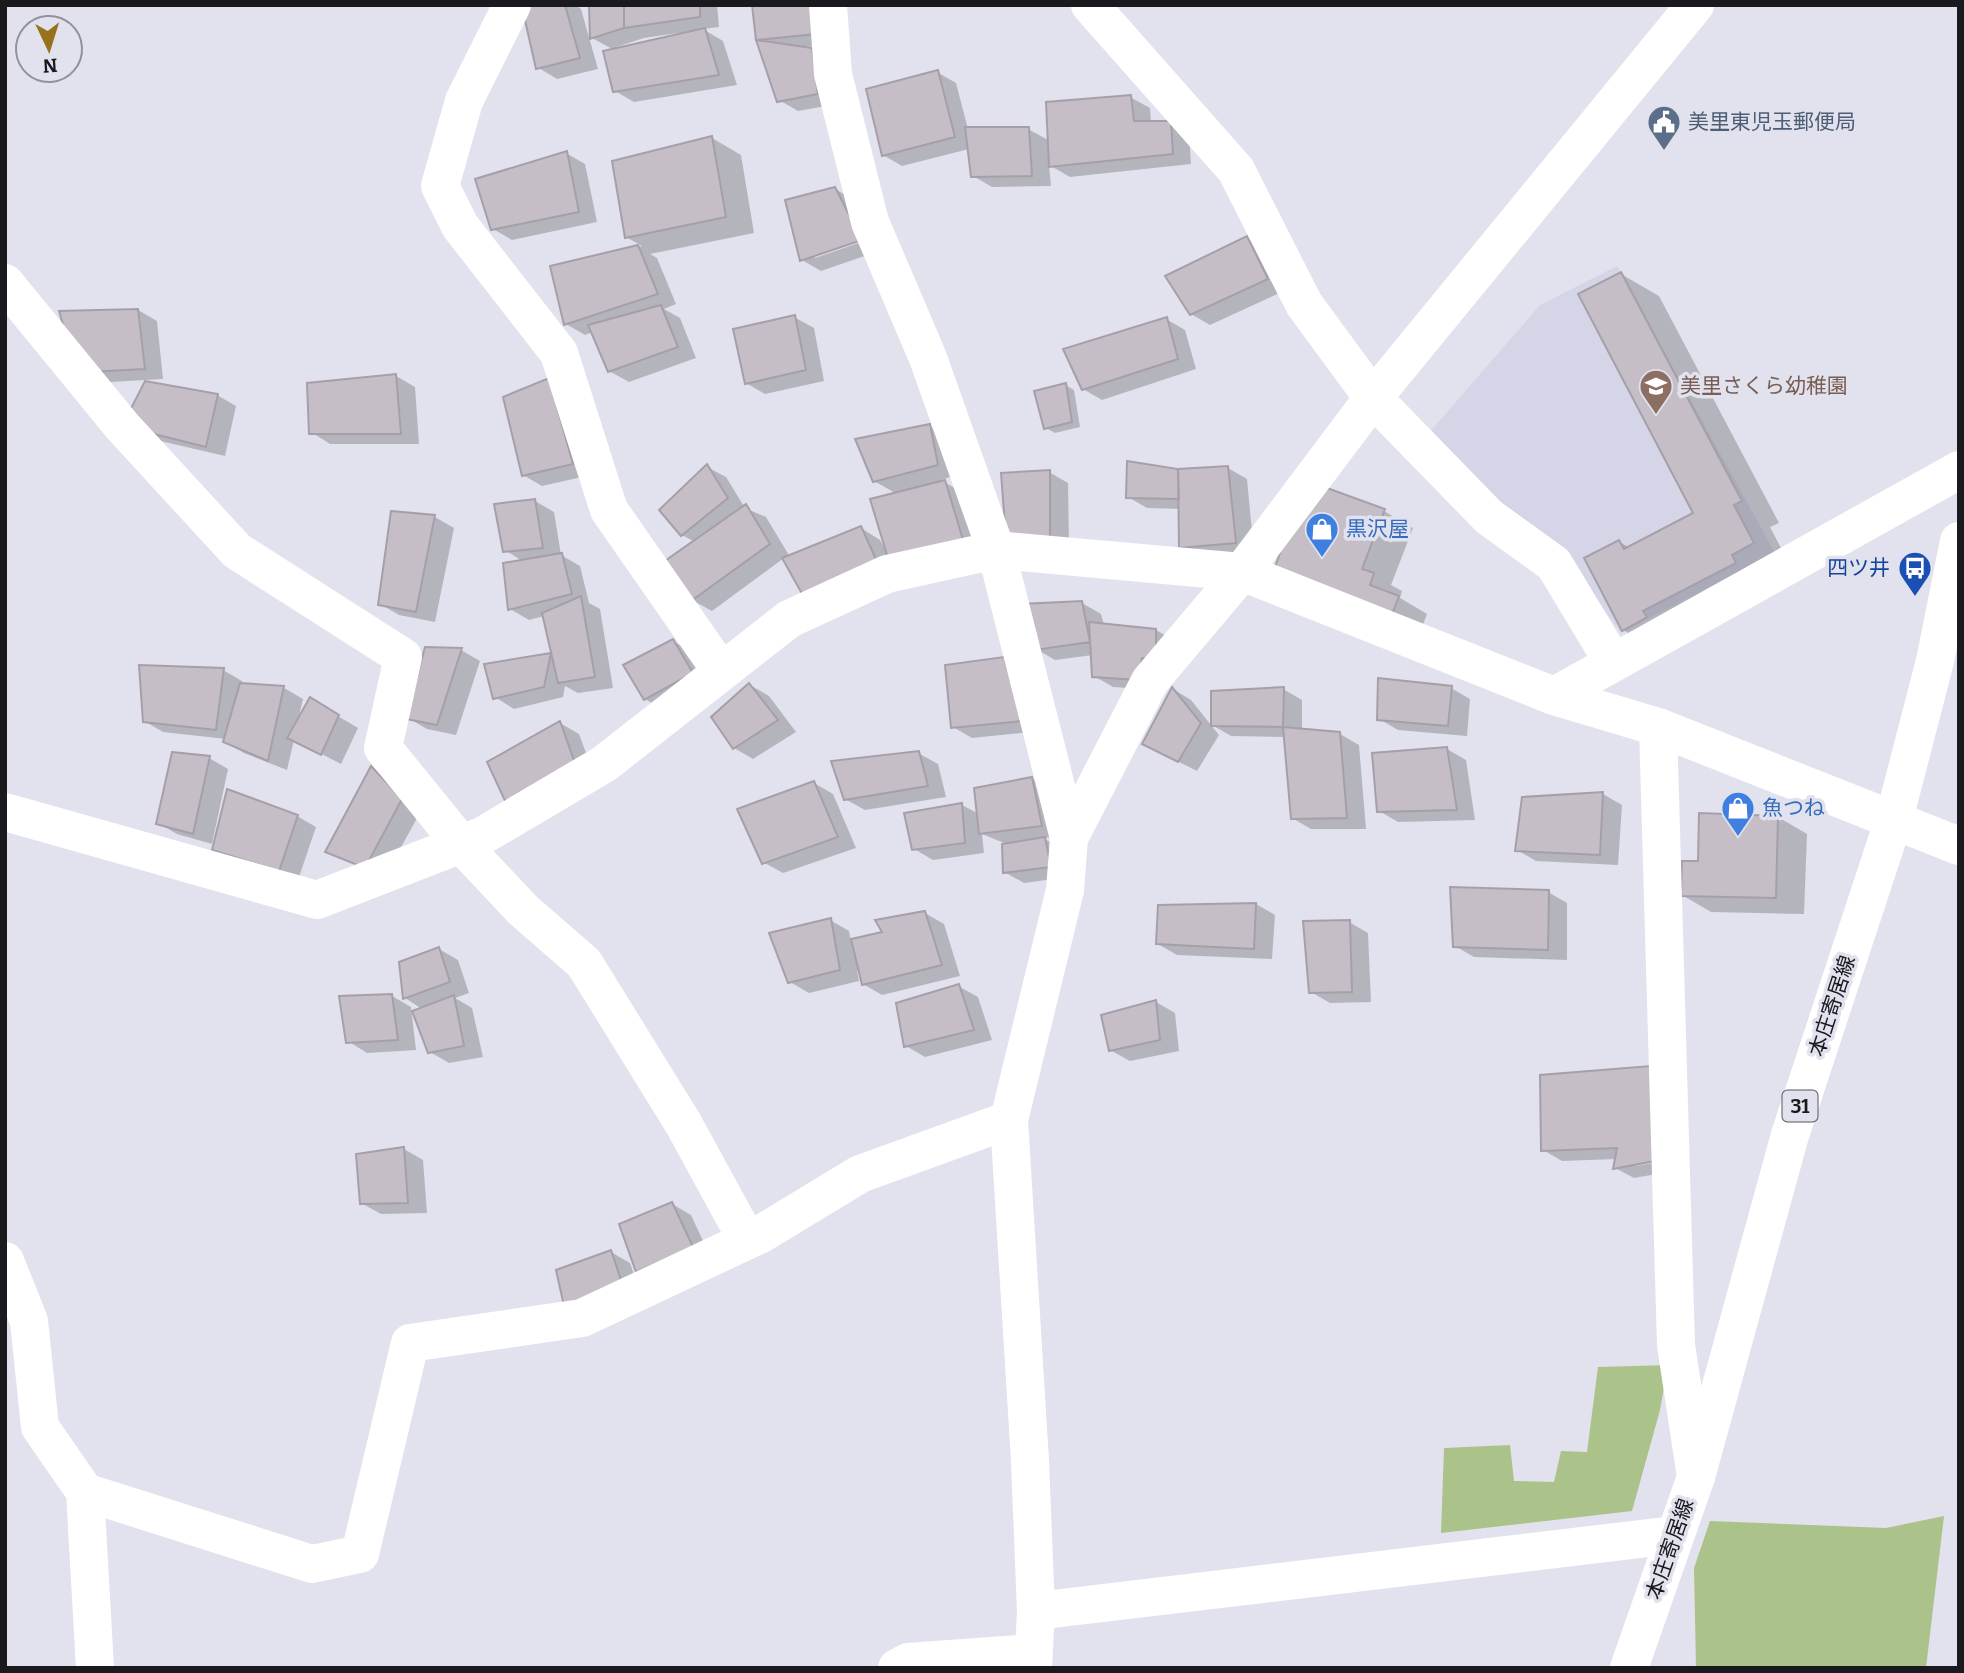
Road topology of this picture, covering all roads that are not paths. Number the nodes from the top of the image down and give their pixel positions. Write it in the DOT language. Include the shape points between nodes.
graph roads {
  1 [pos="512,5"];
  2 [pos="828,5"];
  3 [pos="1090,5"];
  4 [pos="1695,5"];
  5 [pos="5,283"];
  6 [pos="1373,398"];
  7 [pos="1959,470"];
  8 [pos="1959,541"];
  9 [pos="996,550"];
  10 [pos="1242,572"];
  11 [pos="1614,662"];
  12 [pos="721,671"];
  13 [pos="1554,696"];
  14 [pos="1658,727"];
  15 [pos="5,812"];
  16 [pos="1894,819"];
  17 [pos="1069,838"];
  18 [pos="461,844"];
  19 [pos="1959,846"];
  20 [pos="1009,1120"];
  21 [pos="747,1240"];
  22 [pos="5,1261"];
  23 [pos="1696,1477"];
  24 [pos="85,1492"];
  25 [pos="1674,1535"];
  26 [pos="1036,1611"];
  27 [pos="1032,1660"];
  28 [pos="95,1668"];
  29 [pos="897,1668"];
  30 [pos="1629,1668"];
  1 -- 12 [label="street" via="464,102 440,186 460,226 559,353 608,510"];
  2 -- 9 [label="street" via="833,74 870,222 928,358"];
  3 -- 6 [label="street" via="1236,170 1304,304"];
  4 -- 6 [label="street"];
  5 -- 18 [label="street" via="122,426 237,551 403,657 383,748"];
  6 -- 10 [label="street"];
  6 -- 11 [label="street" via="1489,517 1554,564"];
  7 -- 11 [label="street"];
  8 -- 16 [label="street, 本庄寄居線 / 31" via="1935,661"];
  9 -- 10 [label="street"];
  9 -- 12 [label="street" via="887,575 789,619"];
  9 -- 17 [label="street"];
  10 -- 13 [label="street"];
  10 -- 17 [label="street" via="1150,681"];
  11 -- 13 [label="street"];
  12 -- 18 [label="street" via="604,764"];
  13 -- 14 [label="street"];
  14 -- 16 [label="street"];
  14 -- 23 [label="street" via="1676,1345"];
  15 -- 18 [label="street" via="317,900"];
  16 -- 19 [label="street"];
  16 -- 23 [label="street, 本庄寄居線 / 31" via="1790,1135"];
  17 -- 20 [label="street" via="1065,890"];
  18 -- 21 [label="street" via="523,910 584,962 683,1123"];
  20 -- 21 [label="street" via="860,1174"];
  20 -- 26 [label="street"];
  21 -- 24 [label="street" via="582,1318 410,1343 360,1554 312,1564"];
  22 -- 24 [label="street" via="29,1321 40,1427"];
  23 -- 25 [label="street, 本庄寄居線 / 31"];
  24 -- 28 [label="street"];
  25 -- 26 [label="street"];
  25 -- 30 [label="street, 本庄寄居線 / 31"];
  26 -- 27 [label="street"];
  27 -- 29 [label="street" via="908,1662"];
}
